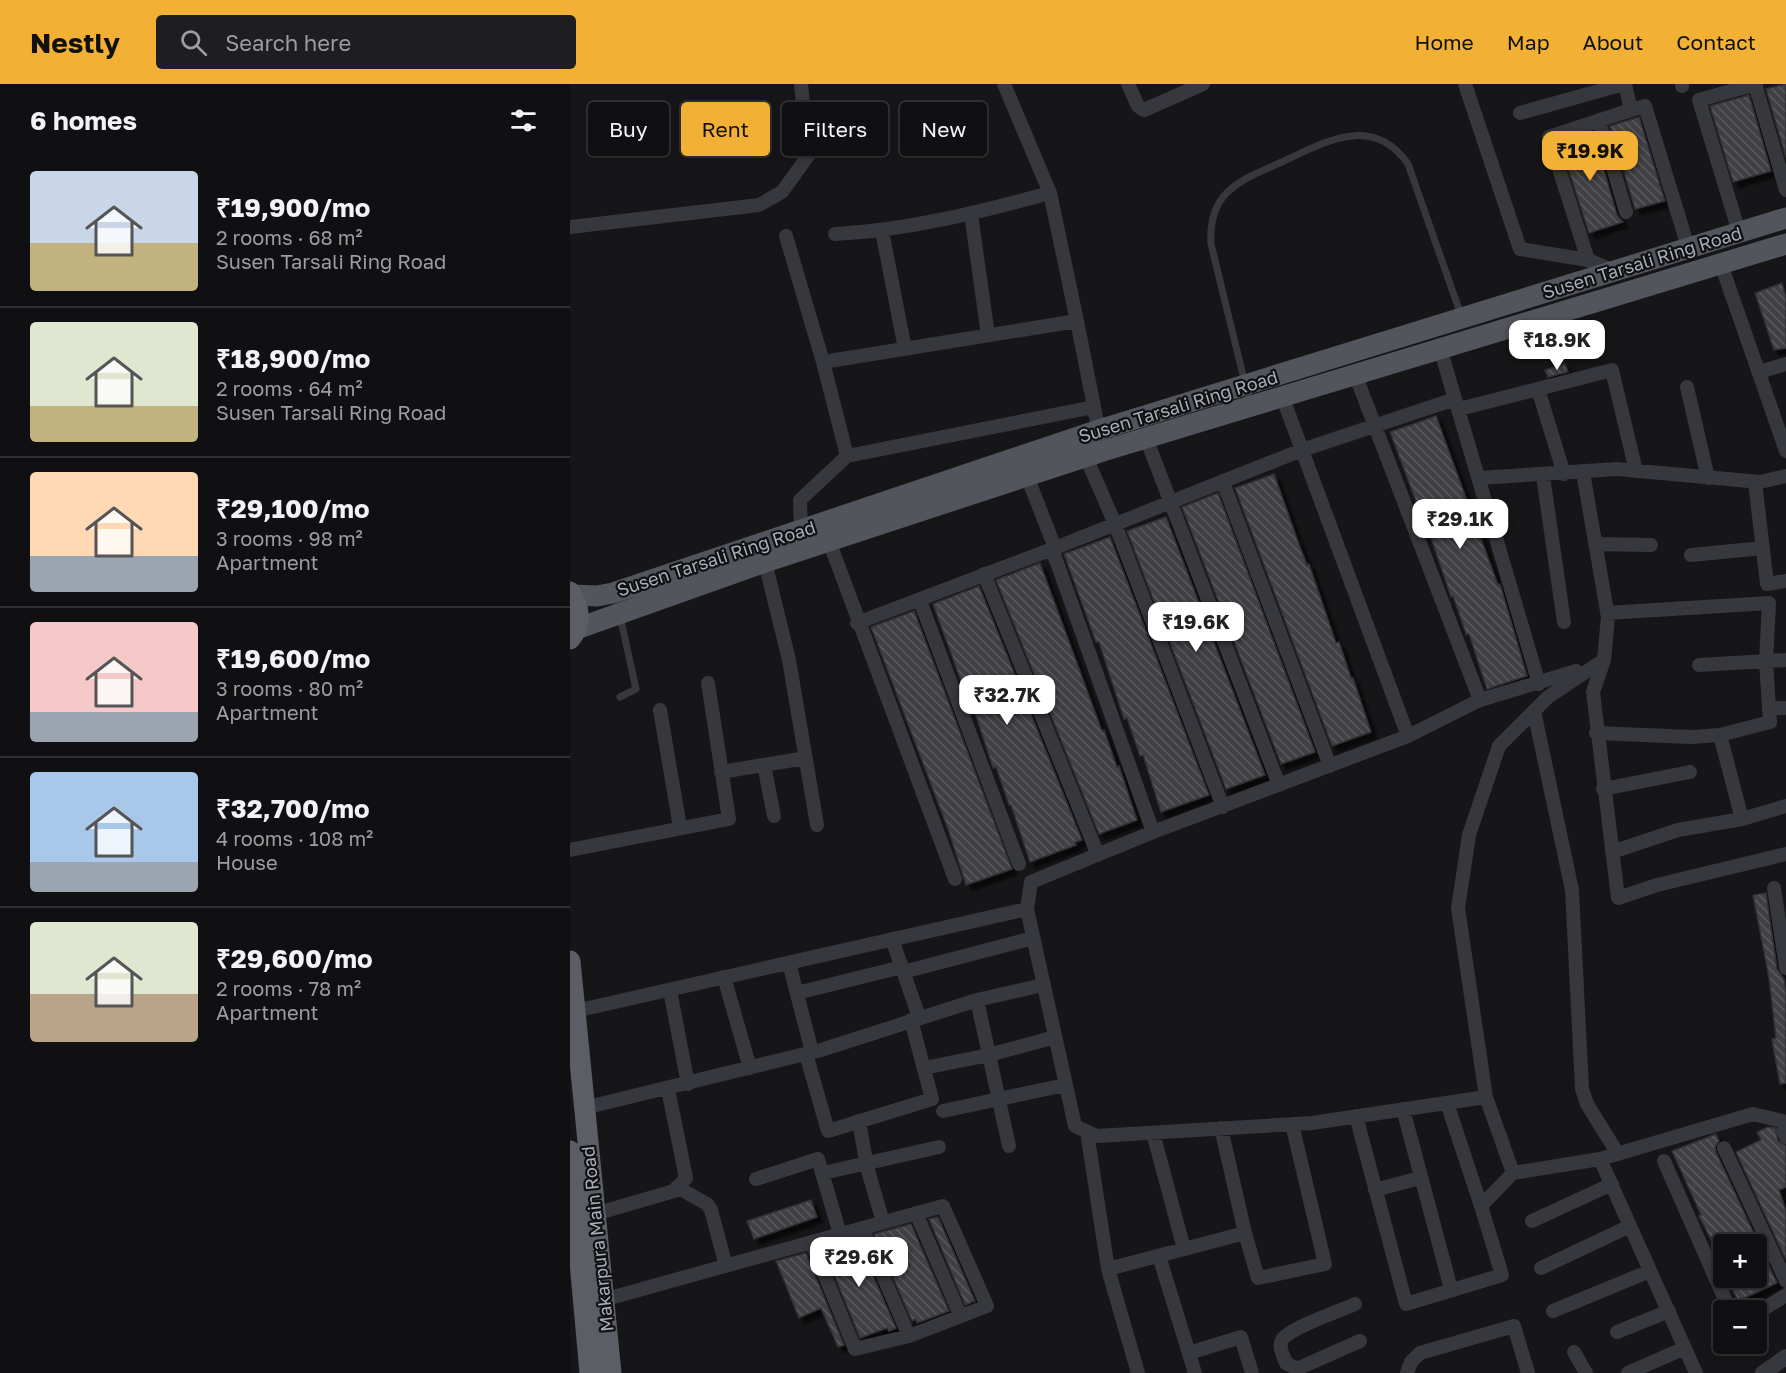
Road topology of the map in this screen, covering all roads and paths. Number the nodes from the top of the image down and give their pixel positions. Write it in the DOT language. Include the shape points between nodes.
graph roads {
  1 [pos="801,84"];
  2 [pos="1004,84"];
  3 [pos="1128,84"];
  4 [pos="1203,84"];
  5 [pos="1465,84"];
  6 [pos="1624,84"];
  7 [pos="1755,84"];
  8 [pos="1737,87"];
  9 [pos="1631,110"];
  10 [pos="1520,113"];
  11 [pos="1599,120"];
  12 [pos="1786,190"];
  13 [pos="1050,193"];
  14 [pos="1626,212"];
  15 [pos="971,214"];
  16 [pos="1786,218"];
  17 [pos="570,227"];
  18 [pos="882,231"];
  19 [pos="1739,232"];
  20 [pos="835,234"];
  21 [pos="786,236"];
  22 [pos="1786,244"];
  23 [pos="1688,247"];
  24 [pos="1588,260"];
  25 [pos="1721,264"];
  26 [pos="1612,270"];
  27 [pos="1462,317"];
  28 [pos="1077,321"];
  29 [pos="988,335"];
  30 [pos="1440,348"];
  31 [pos="905,349"];
  32 [pos="823,363"];
  33 [pos="1786,364"];
  34 [pos="1759,372"];
  35 [pos="1355,374"];
  36 [pos="1245,385"];
  37 [pos="1687,387"];
  38 [pos="1538,389"];
  39 [pos="1282,396"];
  40 [pos="1457,404"];
  41 [pos="1250,406"];
  42 [pos="1786,406"];
  43 [pos="1094,407"];
  44 [pos="1772,411"];
  45 [pos="1376,426"];
  46 [pos="1099,430"];
  47 [pos="1146,438"];
  48 [pos="1302,450"];
  49 [pos="1786,452"];
  50 [pos="1094,454"];
  51 [pos="847,456"];
  52 [pos="1636,471"];
  53 [pos="1583,472"];
  54 [pos="1564,474"];
  55 [pos="1026,476"];
  56 [pos="1543,476"];
  57 [pos="1786,476"];
  58 [pos="1479,478"];
  59 [pos="1708,478"];
  60 [pos="1223,482"];
  61 [pos="1755,482"];
  62 [pos="1172,501"];
  63 [pos="1115,524"];
  64 [pos="801,531"];
  65 [pos="829,541"];
  66 [pos="1595,544"];
  67 [pos="1651,545"];
  68 [pos="1055,548"];
  69 [pos="1763,548"];
  70 [pos="1691,555"];
  71 [pos="765,562"];
  72 [pos="984,574"];
  73 [pos="1786,581"];
  74 [pos="1767,584"];
  75 [pos="571,593"];
  76 [pos="920,601"];
  77 [pos="616,603"];
  78 [pos="1769,603"];
  79 [pos="1607,613"];
  80 [pos="1564,622"];
  81 [pos="858,623"];
  82 [pos="573,637"];
  83 [pos="1604,660"];
  84 [pos="1786,660"];
  85 [pos="1766,661"];
  86 [pos="1700,665"];
  87 [pos="708,683"];
  88 [pos="1539,684"];
  89 [pos="620,697"];
  90 [pos="1480,700"];
  91 [pos="1769,708"];
  92 [pos="1786,708"];
  93 [pos="660,710"];
  94 [pos="1534,711"];
  95 [pos="1596,734"];
  96 [pos="1720,735"];
  97 [pos="1408,736"];
  98 [pos="806,758"];
  99 [pos="764,765"];
  100 [pos="1330,766"];
  101 [pos="1690,771"];
  102 [pos="721,772"];
  103 [pos="1279,785"];
  104 [pos="1603,789"];
  105 [pos="1786,806"];
  106 [pos="1223,807"];
  107 [pos="774,816"];
  108 [pos="1742,819"];
  109 [pos="817,825"];
  110 [pos="680,828"];
  111 [pos="1153,832"];
  112 [pos="570,849"];
  113 [pos="1612,852"];
  114 [pos="1786,854"];
  115 [pos="1098,855"];
  116 [pos="1018,864"];
  117 [pos="954,879"];
  118 [pos="1774,888"];
  119 [pos="1027,909"];
  120 [pos="1033,938"];
  121 [pos="892,939"];
  122 [pos="570,961"];
  123 [pos="789,963"];
  124 [pos="1786,968"];
  125 [pos="903,969"];
  126 [pos="724,977"];
  127 [pos="1043,985"];
  128 [pos="670,990"];
  129 [pos="797,993"];
  130 [pos="977,1000"];
  131 [pos="575,1011"];
  132 [pos="915,1019"];
  133 [pos="1055,1037"];
  134 [pos="809,1053"];
  135 [pos="989,1055"];
  136 [pos="750,1068"];
  137 [pos="924,1068"];
  138 [pos="688,1084"];
  139 [pos="1065,1085"];
  140 [pos="668,1089"];
  141 [pos="1486,1097"];
  142 [pos="999,1100"];
  143 [pos="1446,1103"];
  144 [pos="584,1108"];
  145 [pos="1403,1109"];
  146 [pos="943,1111"];
  147 [pos="1356,1116"];
  148 [pos="859,1121"];
  149 [pos="1292,1124"];
  150 [pos="1221,1128"];
  151 [pos="1785,1130"];
  152 [pos="1087,1132"];
  153 [pos="1153,1132"];
  154 [pos="1009,1146"];
  155 [pos="939,1147"];
  156 [pos="1724,1148"];
  157 [pos="570,1151"];
  158 [pos="1618,1154"];
  159 [pos="1600,1159"];
  160 [pos="1665,1161"];
  161 [pos="867,1163"];
  162 [pos="823,1173"];
  163 [pos="1513,1173"];
  164 [pos="1420,1178"];
  165 [pos="756,1179"];
  166 [pos="1612,1184"];
  167 [pos="677,1187"];
  168 [pos="1375,1190"];
  169 [pos="1481,1206"];
  170 [pos="915,1213"];
  171 [pos="595,1214"];
  172 [pos="1532,1221"];
  173 [pos="883,1222"];
  174 [pos="1630,1226"];
  175 [pos="862,1228"];
  176 [pos="1245,1233"];
  177 [pos="840,1234"];
  178 [pos="811,1242"];
  179 [pos="1184,1249"];
  180 [pos="1159,1256"];
  181 [pos="726,1266"];
  182 [pos="1541,1268"];
  183 [pos="1108,1269"];
  184 [pos="1650,1271"];
  185 [pos="1786,1281"];
  186 [pos="1451,1289"];
  187 [pos="1786,1295"];
  188 [pos="603,1300"];
  189 [pos="1725,1300"];
  190 [pos="1355,1304"];
  191 [pos="1767,1307"];
  192 [pos="1553,1311"];
  193 [pos="1669,1311"];
  194 [pos="960,1315"];
  195 [pos="1617,1332"];
  196 [pos="909,1336"];
  197 [pos="1360,1341"];
  198 [pos="1685,1348"];
  199 [pos="1574,1352"];
  200 [pos="1189,1353"];
  201 [pos="1786,1358"];
  202 [pos="1319,1367"];
  203 [pos="1768,1372"];
  204 [pos="590,1373"];
  205 [pos="610,1373"];
  206 [pos="1138,1373"];
  207 [pos="1195,1373"];
  208 [pos="1252,1373"];
  209 [pos="1407,1373"];
  210 [pos="1528,1373"];
  211 [pos="1586,1373"];
  212 [pos="1628,1373"];
  213 [pos="1696,1373"];
  1 -- 17 [label="street" via="808,156 782,192 759,206"];
  2 -- 13 [label="street"];
  3 -- 4 [label="street" via="1138,106 1144,110"];
  5 -- 24 [label="street" via="1520,249"];
  6 -- 9 [label="street"];
  6 -- 10 [label="street"];
  7 -- 8 [label="street"];
  7 -- 12 [label="street"];
  8 -- 19 [label="street" via="1699,100"];
  9 -- 11 [label="street"];
  9 -- 23 [label="street" via="1645,106"];
  11 -- 14 [label="street"];
  11 -- 24 [label="street" via="1549,137"];
  13 -- 15 [label="street"];
  13 -- 28 [label="street"];
  15 -- 18 [label="street"];
  15 -- 29 [label="street"];
  16 -- 19 [label="main road, Susen Tarsali Ring Road"];
  18 -- 20 [label="street"];
  18 -- 31 [label="street"];
  19 -- 23 [label="main road, Susen Tarsali Ring Road"];
  21 -- 32 [label="street"];
  22 -- 25 [label="main road, Susen Tarsali Ring Road"];
  23 -- 26 [label="main road, Susen Tarsali Ring Road"];
  24 -- 26 [label="street"];
  25 -- 30 [label="main road, Susen Tarsali Ring Road"];
  25 -- 34 [label="street"];
  26 -- 27 [label="main road, Susen Tarsali Ring Road"];
  27 -- 36 [label="main road, Susen Tarsali Ring Road"];
  27 -- 36 [label="lane" via="1408,164 1396,148 1365,135 1332,139 1236,185 1214,212 1211,244"];
  28 -- 29 [label="street"];
  28 -- 43 [label="street"];
  29 -- 31 [label="street"];
  30 -- 35 [label="main road, Susen Tarsali Ring Road"];
  30 -- 40 [label="street"];
  31 -- 32 [label="street"];
  32 -- 51 [label="street"];
  33 -- 34 [label="street"];
  34 -- 44 [label="street"];
  35 -- 39 [label="main road, Susen Tarsali Ring Road"];
  35 -- 45 [label="street"];
  36 -- 41 [label="lane"];
  36 -- 46 [label="main road, Susen Tarsali Ring Road"];
  37 -- 59 [label="street"];
  38 -- 40 [label="street"];
  38 -- 52 [label="street" via="1612,370"];
  38 -- 54 [label="street"];
  39 -- 41 [label="main road, Susen Tarsali Ring Road"];
  39 -- 48 [label="street"];
  40 -- 45 [label="street"];
  40 -- 58 [label="street"];
  41 -- 47 [label="main road, Susen Tarsali Ring Road"];
  42 -- 44 [label="street"];
  43 -- 46 [label="street"];
  43 -- 51 [label="street"];
  44 -- 49 [label="street"];
  45 -- 48 [label="street"];
  45 -- 90 [label="street"];
  46 -- 50 [label="street"];
  46 -- 64 [label="main road, Susen Tarsali Ring Road"];
  47 -- 50 [label="main road, Susen Tarsali Ring Road"];
  47 -- 62 [label="street"];
  48 -- 60 [label="street"];
  48 -- 97 [label="street"];
  50 -- 55 [label="main road, Susen Tarsali Ring Road"];
  50 -- 63 [label="street"];
  51 -- 64 [label="street" via="800,500"];
  52 -- 53 [label="street"];
  52 -- 59 [label="street"];
  53 -- 54 [label="street"];
  53 -- 66 [label="street"];
  54 -- 56 [label="street"];
  55 -- 65 [label="main road, Susen Tarsali Ring Road"];
  55 -- 68 [label="street"];
  56 -- 58 [label="street"];
  56 -- 80 [label="street"];
  57 -- 61 [label="street"];
  58 -- 88 [label="street"];
  59 -- 61 [label="street"];
  60 -- 62 [label="street"];
  60 -- 100 [label="street"];
  61 -- 69 [label="street"];
  62 -- 63 [label="street"];
  62 -- 103 [label="street"];
  63 -- 68 [label="street"];
  63 -- 106 [label="street"];
  64 -- 77 [label="main road, Susen Tarsali Ring Road"];
  65 -- 71 [label="main road, Susen Tarsali Ring Road"];
  65 -- 81 [label="street"];
  66 -- 67 [label="street"];
  66 -- 79 [label="street"];
  68 -- 72 [label="street"];
  68 -- 111 [label="street" via="1050,552"];
  69 -- 70 [label="street"];
  69 -- 74 [label="street"];
  71 -- 77 [label="main road, Susen Tarsali Ring Road"];
  71 -- 98 [label="street" via="789,660"];
  72 -- 76 [label="street"];
  72 -- 115 [label="street"];
  73 -- 74 [label="street"];
  74 -- 78 [label="street"];
  75 -- 77 [label="main road, Susen Tarsali Ring Road"];
  75 -- 82 [label="highway" via="579,612"];
  76 -- 81 [label="street"];
  76 -- 116 [label="street"];
  77 -- 82 [label="main road, Susen Tarsali Ring Road"];
  77 -- 89 [label="lane" via="636,689"];
  78 -- 79 [label="street"];
  78 -- 85 [label="street"];
  79 -- 83 [label="street"];
  81 -- 117 [label="street"];
  83 -- 88 [label="street"];
  83 -- 94 [label="street" via="1548,697"];
  83 -- 95 [label="street" via="1593,692"];
  84 -- 85 [label="street"];
  85 -- 86 [label="street"];
  85 -- 91 [label="street"];
  87 -- 102 [label="street"];
  88 -- 90 [label="street"];
  90 -- 97 [label="street"];
  91 -- 92 [label="street"];
  91 -- 96 [label="street" via="1770,722"];
  93 -- 110 [label="street"];
  94 -- 141 [label="street" via="1499,746 1469,836 1458,908"];
  94 -- 158 [label="street" via="1572,890 1582,1089"];
  95 -- 96 [label="street"];
  95 -- 104 [label="street"];
  96 -- 108 [label="street"];
  97 -- 100 [label="street"];
  98 -- 99 [label="street"];
  98 -- 109 [label="street"];
  99 -- 102 [label="street"];
  99 -- 107 [label="street"];
  100 -- 103 [label="street"];
  101 -- 104 [label="street"];
  102 -- 110 [label="street" via="729,819"];
  103 -- 106 [label="street"];
  104 -- 113 [label="street"];
  105 -- 108 [label="street"];
  106 -- 111 [label="street"];
  108 -- 113 [label="street" via="1678,830"];
  110 -- 112 [label="street"];
  111 -- 115 [label="street"];
  113 -- 114 [label="street" via="1618,898"];
  115 -- 119 [label="street" via="1031,882"];
  118 -- 124 [label="street"];
  119 -- 120 [label="street"];
  119 -- 121 [label="street"];
  120 -- 125 [label="street"];
  120 -- 127 [label="street"];
  121 -- 123 [label="street"];
  121 -- 125 [label="street"];
  122 -- 131 [label="highway, Makarpura Main Road"];
  123 -- 126 [label="street"];
  123 -- 129 [label="street"];
  125 -- 129 [label="street"];
  125 -- 132 [label="street"];
  126 -- 128 [label="street"];
  126 -- 136 [label="street"];
  127 -- 130 [label="street"];
  127 -- 133 [label="street"];
  128 -- 131 [label="street"];
  128 -- 138 [label="street"];
  129 -- 134 [label="street"];
  130 -- 132 [label="street"];
  130 -- 135 [label="street"];
  131 -- 144 [label="highway, Makarpura Main Road"];
  132 -- 134 [label="street"];
  132 -- 137 [label="street"];
  133 -- 135 [label="street"];
  133 -- 139 [label="street"];
  134 -- 136 [label="street"];
  134 -- 148 [label="street" via="828,1131"];
  135 -- 137 [label="street"];
  135 -- 142 [label="street"];
  136 -- 138 [label="street"];
  137 -- 148 [label="street" via="932,1099"];
  138 -- 140 [label="street"];
  139 -- 142 [label="street"];
  139 -- 152 [label="street" via="1074,1126"];
  140 -- 144 [label="street"];
  140 -- 167 [label="street" via="686,1179"];
  141 -- 143 [label="street"];
  141 -- 163 [label="street"];
  142 -- 146 [label="street"];
  142 -- 154 [label="street"];
  143 -- 145 [label="street"];
  143 -- 169 [label="street"];
  144 -- 171 [label="highway, Makarpura Main Road"];
  145 -- 147 [label="street"];
  145 -- 164 [label="street"];
  147 -- 149 [label="street"];
  147 -- 168 [label="street"];
  148 -- 161 [label="street"];
  149 -- 150 [label="street"];
  149 -- 176 [label="street" via="1325,1264 1258,1278"];
  150 -- 153 [label="street"];
  150 -- 176 [label="street"];
  151 -- 158 [label="street" via="1753,1114"];
  152 -- 153 [label="street" via="1097,1136"];
  152 -- 183 [label="street"];
  153 -- 179 [label="street"];
  155 -- 161 [label="street"];
  156 -- 185 [label="street"];
  157 -- 204 [label="highway, Makarpura Main Road"];
  158 -- 159 [label="street"];
  159 -- 163 [label="street"];
  159 -- 166 [label="street"];
  160 -- 189 [label="street"];
  161 -- 162 [label="street"];
  161 -- 173 [label="street"];
  162 -- 165 [label="street" via="818,1159"];
  162 -- 177 [label="street"];
  163 -- 169 [label="street"];
  164 -- 168 [label="street"];
  164 -- 186 [label="street"];
  166 -- 172 [label="street"];
  166 -- 174 [label="street"];
  167 -- 171 [label="street"];
  167 -- 181 [label="street" via="707,1204"];
  168 -- 186 [label="street" via="1406,1304"];
  169 -- 186 [label="street" via="1502,1275"];
  170 -- 173 [label="street"];
  170 -- 194 [label="street"];
  170 -- 194 [label="street" via="943,1206 987,1306"];
  171 -- 188 [label="highway, Makarpura Main Road"];
  173 -- 175 [label="street"];
  174 -- 182 [label="street"];
  174 -- 184 [label="street"];
  175 -- 177 [label="street"];
  175 -- 196 [label="street"];
  176 -- 179 [label="street"];
  177 -- 178 [label="street"];
  178 -- 181 [label="street"];
  178 -- 196 [label="street" via="855,1349"];
  179 -- 180 [label="street"];
  180 -- 183 [label="street"];
  180 -- 200 [label="street"];
  181 -- 188 [label="street"];
  183 -- 206 [label="street"];
  184 -- 192 [label="street"];
  184 -- 193 [label="street"];
  187 -- 191 [label="street"];
  188 -- 205 [label="highway, Makarpura Main Road"];
  190 -- 202 [label="street" via="1282,1339 1282,1351 1291,1368"];
  193 -- 195 [label="street"];
  193 -- 198 [label="street"];
  194 -- 196 [label="street"];
  197 -- 202 [label="street"];
  198 -- 212 [label="street"];
  198 -- 213 [label="street"];
  199 -- 211 [label="street"];
  200 -- 207 [label="street"];
  200 -- 208 [label="street" via="1240,1337"];
  201 -- 203 [label="street"];
  209 -- 210 [label="street" via="1420,1353 1514,1326"];
}
